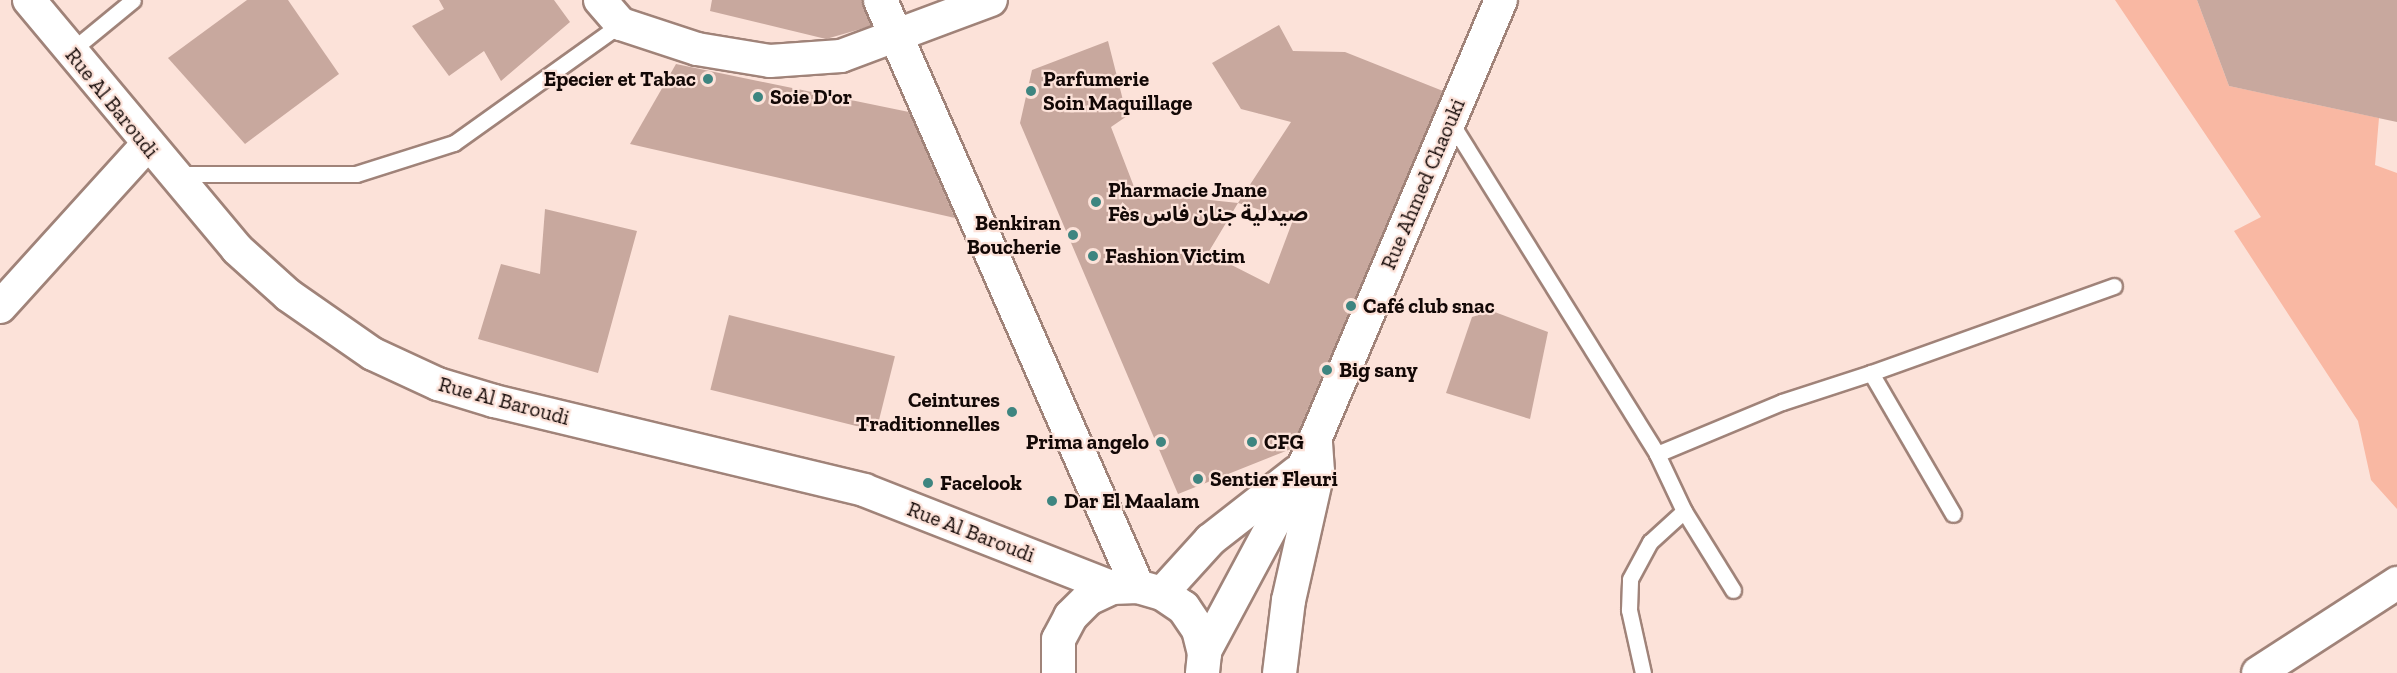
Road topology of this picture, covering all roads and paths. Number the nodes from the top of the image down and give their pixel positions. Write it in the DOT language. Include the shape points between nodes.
graph roads {
  1 [pos="29,0"];
  2 [pos="133,0"];
  3 [pos="600,0"];
  4 [pos="880,0"];
  5 [pos="992,0"];
  6 [pos="1501,0"];
  7 [pos="621,24"];
  8 [pos="897,37"];
  9 [pos="71,51"];
  10 [pos="1450,121"];
  11 [pos="146,146"];
  12 [pos="169,174"];
  13 [pos="2114,286"];
  14 [pos="0,307"];
  15 [pos="1870,374"];
  16 [pos="1309,453"];
  17 [pos="1657,454"];
  18 [pos="1684,511"];
  19 [pos="1953,514"];
  20 [pos="2397,583"];
  21 [pos="1137,589"];
  22 [pos="1733,590"];
  23 [pos="1203,663"];
  24 [pos="1056,670"];
  25 [pos="1279,673"];
  26 [pos="1643,673"];
  27 [pos="2258,673"];
  1 -- 9 [label="street, Rue Al Baroudi"];
  2 -- 9 [label="lane"];
  3 -- 7 [label="street"];
  4 -- 8 [label="street"];
  5 -- 8 [label="street"];
  6 -- 10 [label="street, Rue Ahmed Chaouki"];
  7 -- 8 [label="street" via="697,49 770,60 841,56"];
  7 -- 12 [label="lane" via="454,143 356,174"];
  8 -- 21 [label="street"];
  9 -- 11 [label="street, Rue Al Baroudi"];
  10 -- 16 [label="street, Rue Ahmed Chaouki"];
  10 -- 17 [label="lane"];
  11 -- 12 [label="street, Rue Al Baroudi"];
  11 -- 14 [label="street"];
  12 -- 21 [label="street, Rue Al Baroudi" via="264,274 338,332 398,368 494,401 864,490"];
  13 -- 15 [label="lane"];
  15 -- 17 [label="lane" via="1782,402"];
  15 -- 19 [label="lane"];
  16 -- 21 [label="street, Rue Ahmed Chaouki" via="1210,540"];
  16 -- 23 [label="street, Rue Ahmed Chaouki"];
  16 -- 25 [label="street" via="1317,471 1288,600"];
  17 -- 18 [label="lane"];
  18 -- 22 [label="lane"];
  18 -- 26 [label="lane" via="1650,542 1630,579 1629,610"];
  20 -- 27 [label="street"];
  21 -- 23 [label="street" via="1183,607 1198,629"];
  21 -- 24 [label="street" via="1088,598 1070,616 1058,639"];
}
